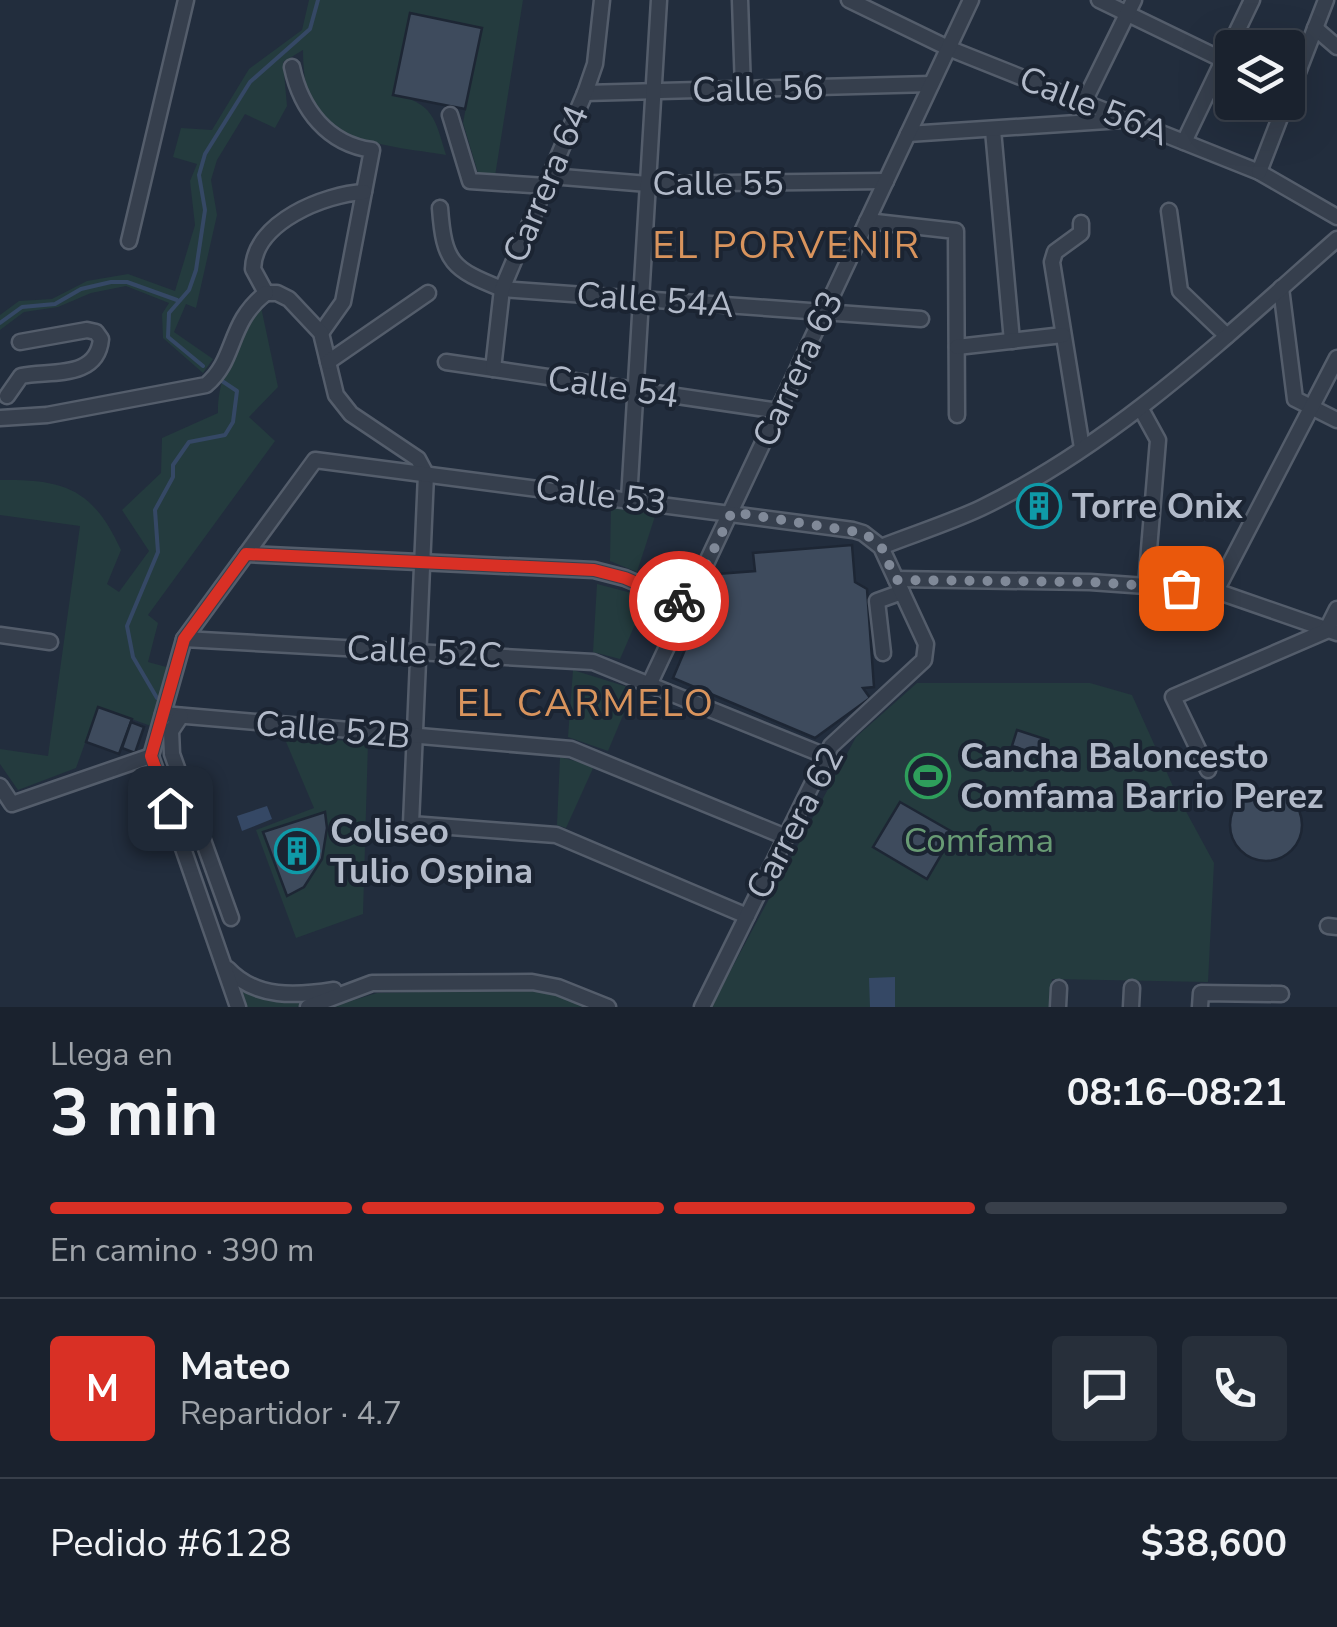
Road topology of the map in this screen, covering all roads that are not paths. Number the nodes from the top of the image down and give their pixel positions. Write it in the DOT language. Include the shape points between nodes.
graph roads {
  1 [pos="186,0"];
  2 [pos="602,0"];
  3 [pos="658,0"];
  4 [pos="740,0"];
  5 [pos="849,0"];
  6 [pos="970,0"];
  7 [pos="1099,0"];
  8 [pos="1252,0"];
  9 [pos="1323,1"];
  10 [pos="1130,7"];
  11 [pos="1315,28"];
  12 [pos="1238,30"];
  13 [pos="1337,47"];
  14 [pos="948,48"];
  15 [pos="1305,54"];
  16 [pos="1215,55"];
  17 [pos="292,67"];
  18 [pos="1215,78"];
  19 [pos="931,84"];
  20 [pos="744,89"];
  21 [pos="653,92"];
  22 [pos="585,93"];
  23 [pos="1084,102"];
  24 [pos="450,115"];
  25 [pos="1128,120"];
  26 [pos="1279,120"];
  27 [pos="993,130"];
  28 [pos="908,134"];
  29 [pos="1184,142"];
  30 [pos="1259,172"];
  31 [pos="548,181"];
  32 [pos="886,182"];
  33 [pos="648,184"];
  34 [pos="364,192"];
  35 [pos="440,208"];
  36 [pos="1169,211"];
  37 [pos="1337,217"];
  38 [pos="867,221"];
  39 [pos="1081,223"];
  40 [pos="1337,239"];
  41 [pos="129,241"];
  42 [pos="1281,288"];
  43 [pos="502,290"];
  44 [pos="266,293"];
  45 [pos="428,293"];
  46 [pos="641,299"];
  47 [pos="825,312"];
  48 [pos="921,319"];
  49 [pos="321,332"];
  50 [pos="1063,334"];
  51 [pos="1227,336"];
  52 [pos="1012,341"];
  53 [pos="20,342"];
  54 [pos="957,347"];
  55 [pos="1337,358"];
  56 [pos="328,362"];
  57 [pos="446,362"];
  58 [pos="492,369"];
  59 [pos="636,390"];
  60 [pos="3,394"];
  61 [pos="1312,407"];
  62 [pos="1141,409"];
  63 [pos="778,411"];
  64 [pos="957,415"];
  65 [pos="6,418"];
  66 [pos="1337,420"];
  67 [pos="1082,448"];
  68 [pos="426,474"];
  69 [pos="629,499"];
  70 [pos="732,512"];
  71 [pos="881,546"];
  72 [pos="246,554"];
  73 [pos="422,562"];
  74 [pos="899,586"];
  75 [pos="1146,586"];
  76 [pos="1216,591"];
  77 [pos="687,605"];
  78 [pos="1337,609"];
  79 [pos="1332,632"];
  80 [pos="0,635"];
  81 [pos="184,639"];
  82 [pos="50,642"];
  83 [pos="418,651"];
  84 [pos="884,654"];
  85 [pos="650,683"];
  86 [pos="163,714"];
  87 [pos="181,716"];
  88 [pos="413,737"];
  89 [pos="151,756"];
  90 [pos="826,756"];
  91 [pos="1208,770"];
  92 [pos="0,786"];
  93 [pos="198,828"];
  94 [pos="179,835"];
  95 [pos="786,837"];
  96 [pos="747,916"];
  97 [pos="230,918"];
  98 [pos="226,967"];
  99 [pos="359,985"];
  100 [pos="1059,988"];
  101 [pos="1132,988"];
  102 [pos="1281,994"];
  103 [pos="1200,1000"];
  104 [pos="238,1007"];
  105 [pos="308,1007"];
  106 [pos="608,1007"];
  107 [pos="702,1007"];
  108 [pos="1058,1007"];
  109 [pos="1131,1007"];
  1 -- 41 [label="street"];
  2 -- 22 [label="street, Carrera 64"];
  3 -- 21 [label="street"];
  4 -- 20 [label="street"];
  5 -- 14 [label="street, Calle 56A"];
  6 -- 14 [label="street, Carrera 63"];
  7 -- 10 [label="street"];
  8 -- 12 [label="street"];
  9 -- 11 [label="street"];
  10 -- 16 [label="street"];
  10 -- 23 [label="street"];
  11 -- 13 [label="street"];
  11 -- 15 [label="street"];
  14 -- 19 [label="street, Carrera 63"];
  14 -- 23 [label="street, Calle 56A"];
  17 -- 34 [label="street" via="320,124 340,140 372,150"];
  18 -- 29 [label="street"];
  19 -- 20 [label="street, Calle 56"];
  19 -- 28 [label="street, Carrera 63"];
  20 -- 21 [label="street, Calle 56"];
  21 -- 22 [label="street, Calle 56"];
  21 -- 33 [label="street"];
  22 -- 31 [label="street, Carrera 64"];
  23 -- 25 [label="street, Calle 56A"];
  24 -- 31 [label="street, Calle 55" via="470,181"];
  25 -- 27 [label="street"];
  25 -- 29 [label="street, Calle 56A"];
  26 -- 30 [label="street"];
  27 -- 28 [label="street"];
  27 -- 52 [label="street"];
  28 -- 32 [label="street, Carrera 63"];
  29 -- 30 [label="street, Calle 56A"];
  30 -- 37 [label="street, Calle 56A"];
  31 -- 33 [label="street, Calle 55"];
  31 -- 43 [label="street, Carrera 64"];
  32 -- 33 [label="street, Calle 55"];
  32 -- 38 [label="street, Carrera 63"];
  33 -- 46 [label="street"];
  34 -- 44 [label="street" via="334,194 303,208 259,247 253,269"];
  34 -- 49 [label="street" via="343,302"];
  35 -- 43 [label="street, Calle 54A" via="452,261"];
  36 -- 51 [label="street" via="1180,290"];
  38 -- 47 [label="street, Carrera 63"];
  38 -- 54 [label="street" via="956,230"];
  39 -- 50 [label="street" via="1081,234 1055,252 1052,262"];
  40 -- 42 [label="street"];
  42 -- 51 [label="street"];
  42 -- 61 [label="street" via="1296,399"];
  43 -- 46 [label="street, Calle 54A"];
  43 -- 58 [label="street, Carrera 64"];
  44 -- 49 [label="street" via="289,299"];
  44 -- 65 [label="street" via="249,306 206,385"];
  45 -- 56 [label="street"];
  46 -- 47 [label="street, Calle 54A"];
  46 -- 59 [label="street"];
  47 -- 48 [label="street, Calle 54A"];
  47 -- 63 [label="street, Carrera 63"];
  49 -- 56 [label="street"];
  50 -- 52 [label="street"];
  50 -- 67 [label="street"];
  51 -- 62 [label="street"];
  52 -- 54 [label="street"];
  53 -- 60 [label="street" via="87,330 102,339 85,368 20,376"];
  54 -- 64 [label="street"];
  55 -- 61 [label="street"];
  56 -- 68 [label="street" via="336,395 350,414 418,459"];
  57 -- 58 [label="street, Calle 54"];
  58 -- 59 [label="street, Calle 54"];
  59 -- 63 [label="street, Calle 54"];
  59 -- 69 [label="street"];
  60 -- 65 [label="street"];
  61 -- 66 [label="street"];
  61 -- 76 [label="street"];
  62 -- 67 [label="street"];
  62 -- 75 [label="street" via="1158,440"];
  63 -- 70 [label="street, Carrera 63"];
  67 -- 71 [label="street" via="979,509"];
  68 -- 69 [label="street, Calle 53"];
  68 -- 72 [label="street, Calle 53" via="315,460"];
  68 -- 73 [label="street"];
  69 -- 70 [label="street, Calle 53"];
  70 -- 71 [label="street, Calle 53" via="853,530"];
  70 -- 77 [label="street, Carrera 63"];
  71 -- 74 [label="street"];
  72 -- 73 [label="street"];
  72 -- 81 [label="street"];
  73 -- 77 [label="street" via="594,570"];
  73 -- 83 [label="street"];
  74 -- 75 [label="street"];
  74 -- 84 [label="street" via="877,601"];
  74 -- 90 [label="street, Carrera 62" via="926,644 922,665 838,737"];
  75 -- 76 [label="street"];
  76 -- 79 [label="street"];
  77 -- 85 [label="street, Carrera 63"];
  78 -- 79 [label="street"];
  79 -- 91 [label="street" via="1173,697"];
  80 -- 82 [label="street"];
  81 -- 83 [label="street, Calle 52C"];
  81 -- 86 [label="street"];
  83 -- 85 [label="street, Calle 52C" via="593,662"];
  83 -- 88 [label="street"];
  85 -- 90 [label="street, Calle 52C"];
  86 -- 87 [label="street, Calle 52B"];
  86 -- 89 [label="street"];
  87 -- 88 [label="street, Calle 52B"];
  87 -- 93 [label="street" via="170,740"];
  88 -- 95 [label="street, Calle 52B" via="571,749"];
  88 -- 96 [label="street" via="410,824 556,835"];
  89 -- 92 [label="street" via="12,804"];
  89 -- 94 [label="street"];
  90 -- 95 [label="street, Carrera 62"];
  93 -- 94 [label="street"];
  93 -- 97 [label="street"];
  94 -- 98 [label="street"];
  95 -- 96 [label="street, Carrera 62"];
  96 -- 107 [label="street, Carrera 62"];
  98 -- 99 [label="street" via="248,985 284,994"];
  98 -- 104 [label="street"];
  99 -- 105 [label="street"];
  99 -- 106 [label="street" via="546,983"];
  100 -- 108 [label="street"];
  101 -- 109 [label="street"];
  102 -- 103 [label="street"];
}
